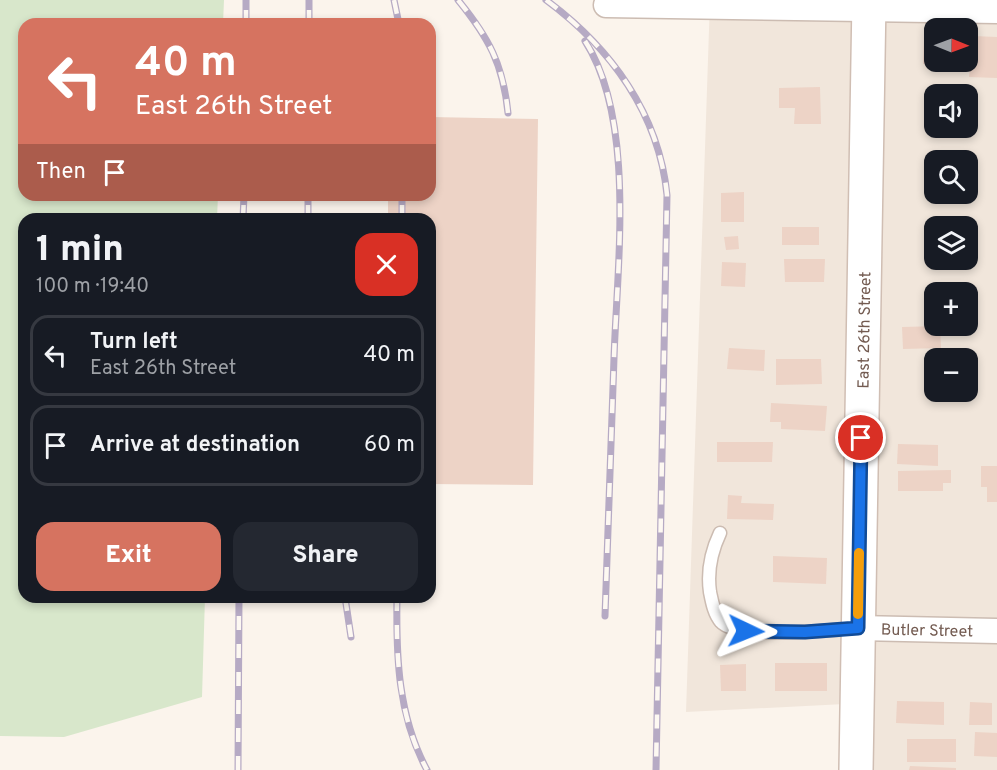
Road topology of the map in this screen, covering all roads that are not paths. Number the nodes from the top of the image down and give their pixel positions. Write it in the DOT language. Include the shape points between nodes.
graph roads {
  1 [pos="869,4"];
  2 [pos="606,5"];
  3 [pos="997,11"];
  4 [pos="720,533"];
  5 [pos="858,628"];
  6 [pos="997,631"];
  7 [pos="856,770"];
  1 -- 2 [label="street"];
  1 -- 3 [label="street"];
  1 -- 5 [label="street, East 26th Street"];
  4 -- 5 [label="lane" via="712,550 709,585 712,605 721,622 731,630"];
  5 -- 6 [label="street, Butler Street"];
  5 -- 7 [label="street, East 26th Street"];
}
